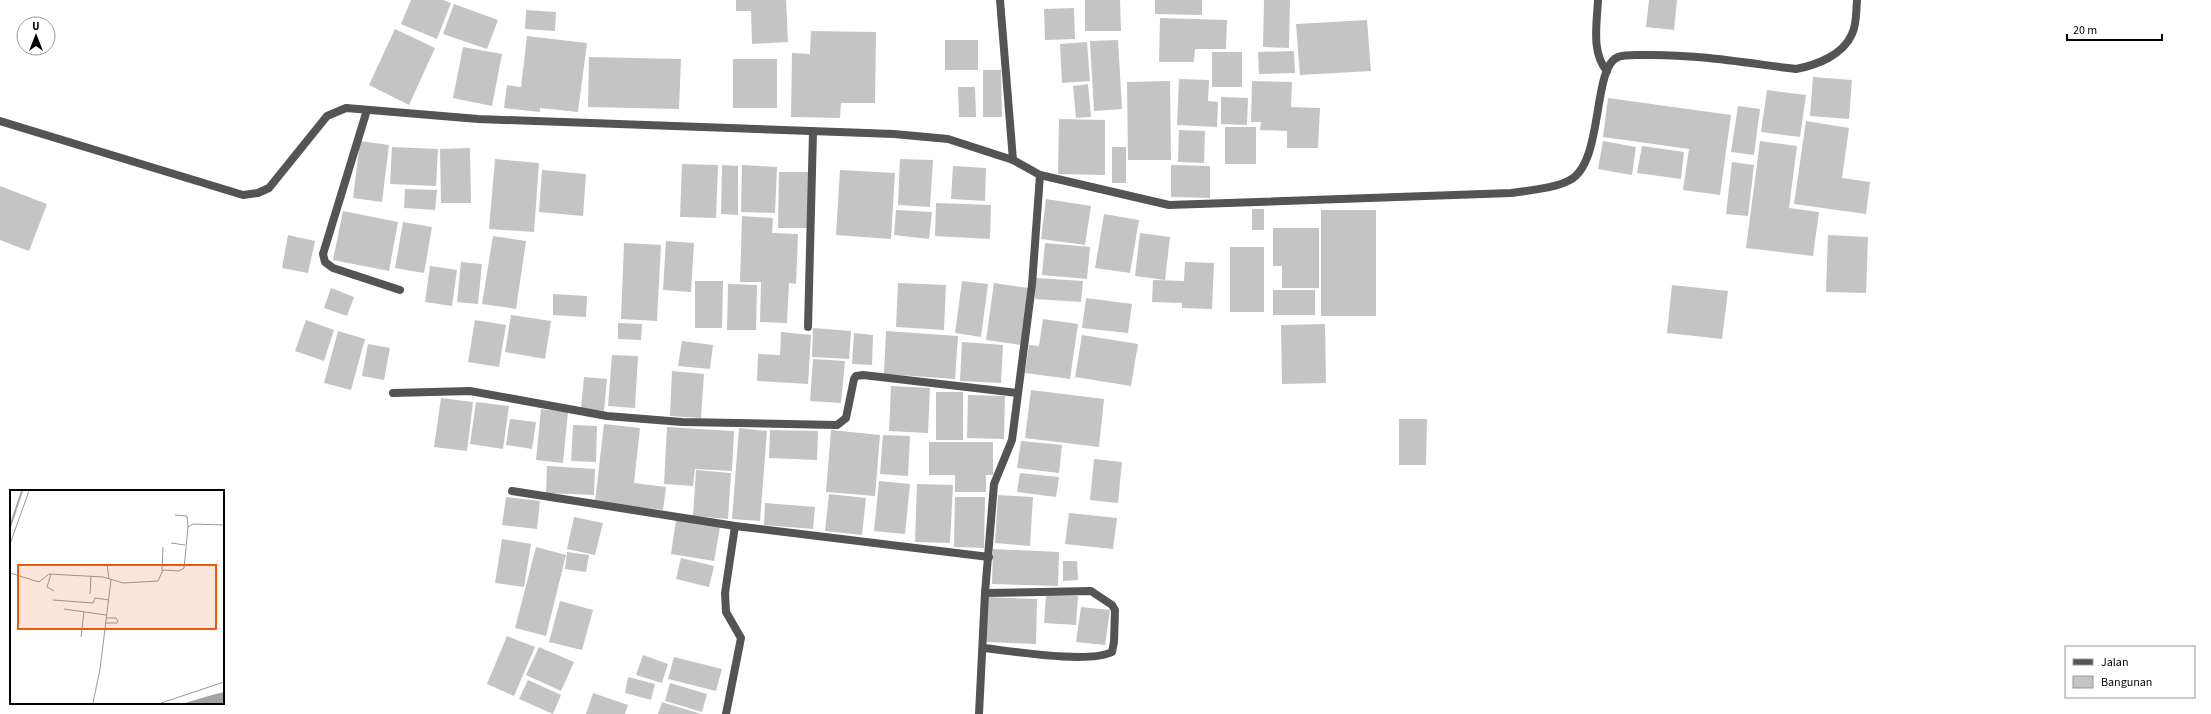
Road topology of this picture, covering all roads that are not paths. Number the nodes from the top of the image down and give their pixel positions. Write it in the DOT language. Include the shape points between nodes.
graph roads {
  1 [pos="1000,0"];
  2 [pos="1598,0"];
  3 [pos="1857,0"];
  4 [pos="1607,71"];
  5 [pos="368,110"];
  6 [pos="0,121"];
  7 [pos="813,132"];
  8 [pos="1013,160"];
  9 [pos="1040,175"];
  10 [pos="400,290"];
  11 [pos="808,327"];
  12 [pos="393,393"];
  13 [pos="1018,393"];
  14 [pos="512,491"];
  15 [pos="735,526"];
  16 [pos="989,557"];
  17 [pos="985,593"];
  18 [pos="983,648"];
  19 [pos="726,714"];
  20 [pos="979,714"];
  1 -- 8 [label="street"];
  2 -- 4 [label="street" via="1597,53"];
  3 -- 4 [label="street" via="1852,34 1845,44 1824,61 1811,66 1796,69 1664,55 1625,55 1611,62"];
  4 -- 9 [label="street" via="1584,166 1572,179 1559,185 1511,193 1169,205"];
  5 -- 6 [label="street" via="346,108 327,116 269,188 243,195"];
  5 -- 7 [label="street" via="478,119"];
  5 -- 10 [label="street" via="323,254 325,262 333,268"];
  7 -- 8 [label="street" via="894,134 948,139"];
  7 -- 11 [label="street"];
  8 -- 9 [label="street"];
  9 -- 13 [label="street" via="1032,286"];
  12 -- 13 [label="street" via="470,391 607,416 682,422 837,425 846,418 856,376"];
  13 -- 16 [label="street" via="1012,440 994,484"];
  14 -- 15 [label="street"];
  15 -- 16 [label="street"];
  15 -- 19 [label="street" via="725,592 726,612 741,638"];
  16 -- 17 [label="street"];
  17 -- 18 [label="street"];
  17 -- 18 [label="street" via="1091,592 1112,605 1116,624 1112,652 1104,655 1086,657"];
  18 -- 20 [label="street"];
}
